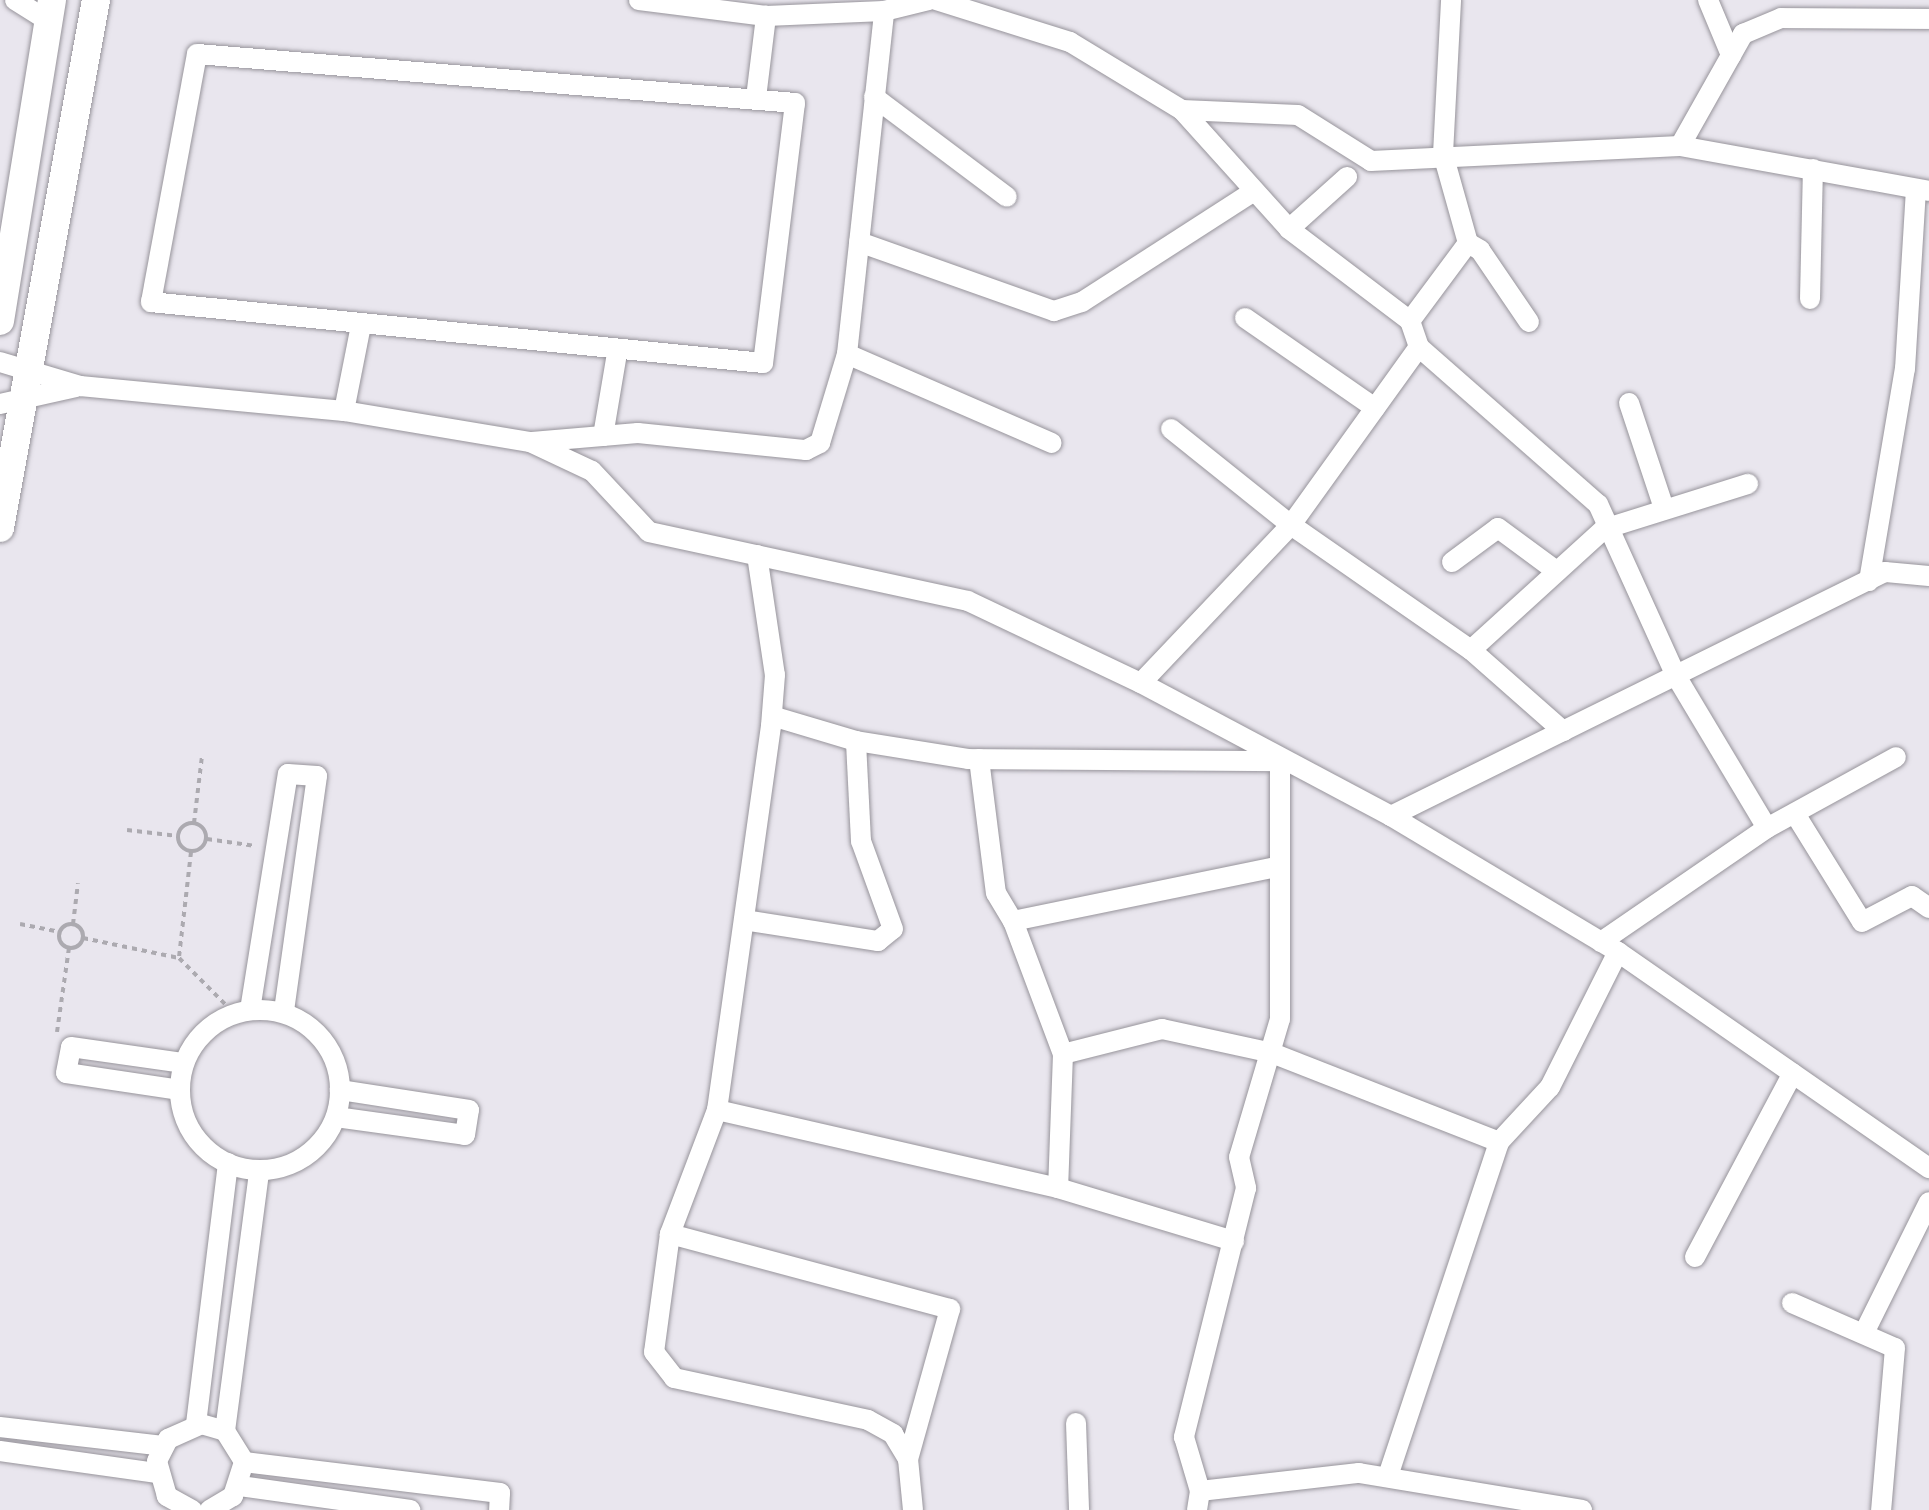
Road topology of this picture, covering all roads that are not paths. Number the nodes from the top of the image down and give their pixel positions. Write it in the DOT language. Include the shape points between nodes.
graph roads {
  1 [pos="15,0"];
  2 [pos="96,0"];
  3 [pos="639,0"];
  4 [pos="1451,0"];
  5 [pos="1708,0"];
  6 [pos="944,1"];
  7 [pos="50,10"];
  8 [pos="884,11"];
  9 [pos="766,16"];
  10 [pos="1929,19"];
  11 [pos="1732,54"];
  12 [pos="874,96"];
  13 [pos="756,98"];
  14 [pos="1182,110"];
  15 [pos="1680,146"];
  16 [pos="1443,154"];
  17 [pos="1813,170"];
  18 [pos="1347,177"];
  19 [pos="1923,191"];
  20 [pos="1252,192"];
  21 [pos="1007,196"];
  22 [pos="1290,228"];
  23 [pos="859,242"];
  24 [pos="1468,243"];
  25 [pos="1810,299"];
  26 [pos="1244,318"];
  27 [pos="0,321"];
  28 [pos="1410,321"];
  29 [pos="1529,322"];
  30 [pos="362,325"];
  31 [pos="1419,347"];
  32 [pos="617,354"];
  33 [pos="847,354"];
  34 [pos="13,366"];
  35 [pos="80,386"];
  36 [pos="10,402"];
  37 [pos="1628,403"];
  38 [pos="1375,408"];
  39 [pos="344,411"];
  40 [pos="1171,430"];
  41 [pos="603,436"];
  42 [pos="530,442"];
  43 [pos="1052,442"];
  44 [pos="1748,484"];
  45 [pos="1664,508"];
  46 [pos="1291,526"];
  47 [pos="0,528"];
  48 [pos="1604,529"];
  49 [pos="757,555"];
  50 [pos="1452,562"];
  51 [pos="1555,570"];
  52 [pos="1929,576"];
  53 [pos="1868,580"];
  54 [pos="1471,650"];
  55 [pos="1676,676"];
  56 [pos="1141,683"];
  57 [pos="772,716"];
  58 [pos="1563,732"];
  59 [pos="856,741"];
  60 [pos="1896,757"];
  61 [pos="978,759"];
  62 [pos="1280,761"];
  63 [pos="1392,816"];
  64 [pos="1797,817"];
  65 [pos="1767,828"];
  66 [pos="1275,867"];
  67 [pos="1929,908"];
  68 [pos="744,920"];
  69 [pos="1013,920"];
  70 [pos="1610,947"];
  71 [pos="242,1012"];
  72 [pos="284,1012"];
  73 [pos="1063,1054"];
  74 [pos="1272,1054"];
  75 [pos="184,1063"];
  76 [pos="1793,1073"];
  77 [pos="180,1090"];
  78 [pos="340,1090"];
  79 [pos="716,1110"];
  80 [pos="336,1116"];
  81 [pos="1499,1142"];
  82 [pos="228,1164"];
  83 [pos="1929,1168"];
  84 [pos="259,1171"];
  85 [pos="1058,1188"];
  86 [pos="1929,1202"];
  87 [pos="670,1234"];
  88 [pos="1234,1241"];
  89 [pos="1695,1257"];
  90 [pos="1792,1303"];
  91 [pos="1864,1333"];
  92 [pos="1076,1423"];
  93 [pos="196,1424"];
  94 [pos="0,1427"];
  95 [pos="225,1431"];
  96 [pos="163,1446"];
  97 [pos="0,1450"];
  98 [pos="908,1459"];
  99 [pos="244,1462"];
  100 [pos="157,1473"];
  101 [pos="1389,1473"];
  102 [pos="240,1486"];
  103 [pos="1198,1500"];
  104 [pos="1537,1505"];
  105 [pos="184,1509"];
  106 [pos="210,1510"];
  107 [pos="410,1510"];
  108 [pos="498,1510"];
  109 [pos="913,1510"];
  110 [pos="1079,1510"];
  111 [pos="1582,1510"];
  112 [pos="1882,1510"];
  1 -- 7 [label="street"];
  2 -- 34 [label="main road"];
  3 -- 9 [label="street"];
  4 -- 16 [label="street"];
  5 -- 11 [label="street"];
  6 -- 8 [label="street"];
  6 -- 14 [label="street" via="1070,42"];
  7 -- 27 [label="main road"];
  8 -- 9 [label="street"];
  8 -- 12 [label="street"];
  9 -- 13 [label="street"];
  10 -- 11 [label="street" via="1781,18 1743,34"];
  11 -- 15 [label="street"];
  12 -- 21 [label="street"];
  12 -- 23 [label="street"];
  13 -- 30 [label="street" via="197,54 151,302"];
  13 -- 32 [label="street" via="795,103 763,364"];
  14 -- 16 [label="street" via="1298,115 1371,161"];
  14 -- 20 [label="street"];
  15 -- 16 [label="street"];
  15 -- 17 [label="street"];
  16 -- 24 [label="street"];
  17 -- 19 [label="street"];
  17 -- 25 [label="street"];
  18 -- 22 [label="street"];
  19 -- 53 [label="street" via="1905,369"];
  20 -- 22 [label="street"];
  20 -- 23 [label="street" via="1082,302 1054,311"];
  22 -- 28 [label="street"];
  23 -- 33 [label="street"];
  24 -- 28 [label="street"];
  24 -- 29 [label="street" via="1480,250"];
  26 -- 38 [label="street"];
  28 -- 31 [label="street"];
  30 -- 32 [label="street"];
  30 -- 39 [label="street"];
  31 -- 38 [label="street"];
  31 -- 48 [label="street" via="1572,477 1598,504"];
  32 -- 41 [label="street"];
  33 -- 41 [label="street" via="826,432 806,450 638,433"];
  33 -- 43 [label="street"];
  34 -- 35 [label="street"];
  34 -- 36 [label="main road"];
  35 -- 36 [label="street"];
  35 -- 39 [label="street"];
  36 -- 47 [label="main road"];
  37 -- 45 [label="street"];
  38 -- 46 [label="street"];
  39 -- 42 [label="street"];
  40 -- 46 [label="street"];
  41 -- 42 [label="street"];
  42 -- 49 [label="street" via="592,471 649,532"];
  44 -- 45 [label="street"];
  45 -- 48 [label="street"];
  46 -- 54 [label="street"];
  46 -- 56 [label="street"];
  48 -- 51 [label="street"];
  48 -- 55 [label="street"];
  49 -- 56 [label="street" via="968,601"];
  49 -- 57 [label="street" via="775,675"];
  50 -- 51 [label="street" via="1498,528"];
  51 -- 54 [label="street"];
  52 -- 53 [label="street" via="1885,572"];
  53 -- 55 [label="street"];
  54 -- 58 [label="street"];
  55 -- 58 [label="street"];
  55 -- 65 [label="street"];
  56 -- 62 [label="street"];
  57 -- 59 [label="street"];
  57 -- 68 [label="street"];
  58 -- 63 [label="street"];
  59 -- 61 [label="street"];
  59 -- 68 [label="street" via="861,840 893,928 878,940"];
  60 -- 64 [label="street"];
  61 -- 62 [label="street"];
  61 -- 69 [label="street" via="996,894"];
  62 -- 63 [label="street"];
  62 -- 66 [label="street"];
  63 -- 70 [label="street"];
  64 -- 65 [label="street"];
  64 -- 67 [label="street" via="1862,922 1912,896"];
  65 -- 70 [label="street"];
  66 -- 69 [label="street"];
  66 -- 74 [label="street" via="1280,1019"];
  68 -- 79 [label="street"];
  69 -- 73 [label="street"];
  70 -- 76 [label="street"];
  70 -- 81 [label="street" via="1550,1087"];
  71 -- 72 [label="street"];
  71 -- 72 [label="street" via="288,774 317,776"];
  71 -- 75 [label="street" via="200,1036"];
  72 -- 78 [label="street" via="322,1038 334,1057"];
  73 -- 74 [label="street" via="1162,1029"];
  73 -- 85 [label="street"];
  74 -- 81 [label="street"];
  74 -- 88 [label="street" via="1239,1157 1246,1188"];
  75 -- 77 [label="street"];
  75 -- 77 [label="street" via="71,1047 66,1073"];
  76 -- 83 [label="street"];
  76 -- 89 [label="street"];
  77 -- 82 [label="street" via="198,1142"];
  78 -- 80 [label="street"];
  78 -- 80 [label="street" via="470,1110 465,1135"];
  79 -- 85 [label="street"];
  79 -- 87 [label="street"];
  80 -- 84 [label="street" via="303,1158"];
  81 -- 101 [label="street"];
  82 -- 84 [label="street"];
  82 -- 93 [label="street"];
  84 -- 95 [label="street"];
  85 -- 88 [label="street"];
  86 -- 91 [label="street"];
  87 -- 98 [label="street" via="654,1352 660,1366 674,1378 868,1420 894,1434"];
  87 -- 98 [label="street" via="950,1309"];
  88 -- 103 [label="street" via="1184,1436"];
  90 -- 91 [label="street"];
  91 -- 112 [label="street" via="1889,1340 1897,1357"];
  92 -- 110 [label="street"];
  93 -- 95 [label="street"];
  93 -- 96 [label="street"];
  94 -- 96 [label="street"];
  95 -- 99 [label="street"];
  96 -- 100 [label="street"];
  97 -- 100 [label="street"];
  98 -- 109 [label="street"];
  99 -- 102 [label="street"];
  99 -- 108 [label="street" via="500,1493"];
  100 -- 105 [label="street"];
  101 -- 103 [label="street" via="1243,1481"];
  101 -- 104 [label="street"];
  102 -- 106 [label="street"];
  102 -- 107 [label="street"];
  104 -- 111 [label="street"];
}
